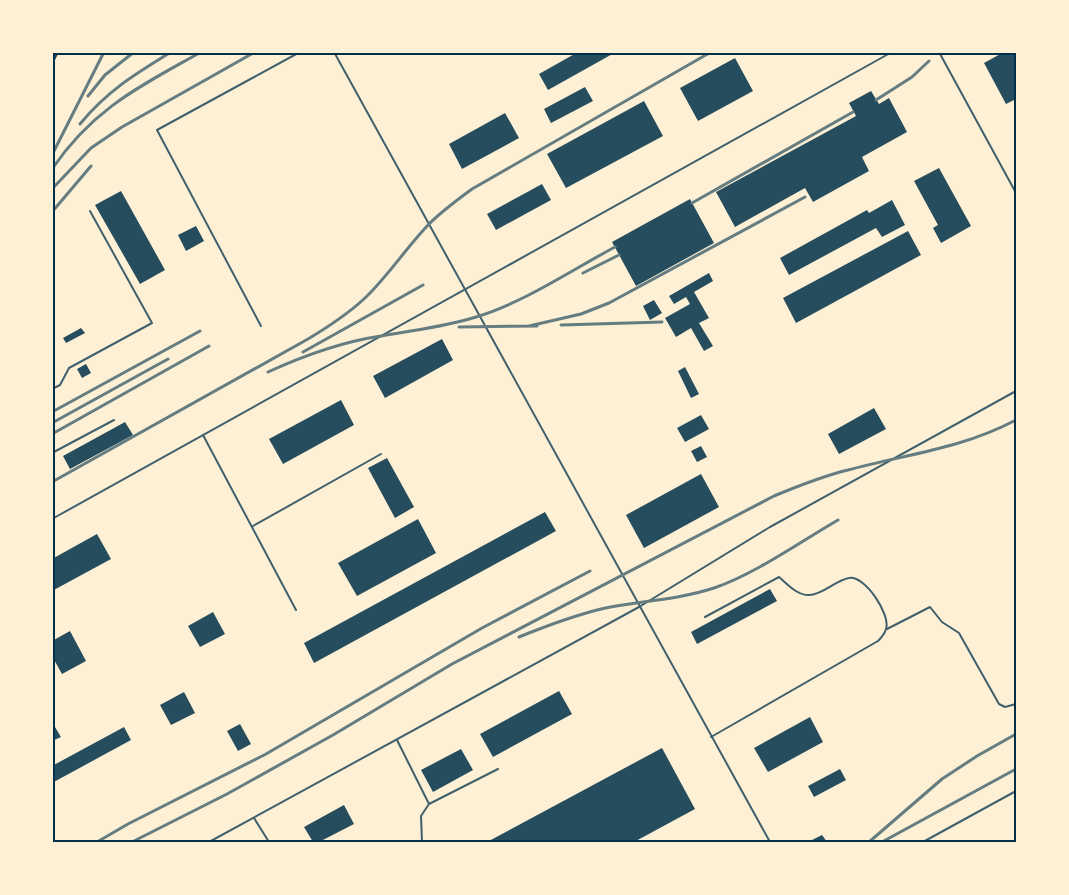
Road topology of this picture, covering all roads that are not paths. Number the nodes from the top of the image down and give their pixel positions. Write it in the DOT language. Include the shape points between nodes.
graph roads {
  1 [pos="300,52"];
  2 [pos="334,52"];
  3 [pos="892,52"];
  4 [pos="939,52"];
  5 [pos="1017,192"];
  6 [pos="90,211"];
  7 [pos="464,290"];
  8 [pos="261,326"];
  9 [pos="52,389"];
  10 [pos="1017,391"];
  11 [pos="114,420"];
  12 [pos="203,435"];
  13 [pos="52,453"];
  14 [pos="381,454"];
  15 [pos="52,519"];
  16 [pos="253,526"];
  17 [pos="639,607"];
  18 [pos="296,610"];
  19 [pos="705,617"];
  20 [pos="886,628"];
  21 [pos="1017,704"];
  22 [pos="711,737"];
  23 [pos="397,740"];
  24 [pos="498,769"];
  25 [pos="1017,791"];
  26 [pos="429,804"];
  27 [pos="255,818"];
  28 [pos="209,843"];
  29 [pos="268,843"];
  30 [pos="422,843"];
  31 [pos="770,843"];
  32 [pos="923,843"];
  1 -- 8 [label="lane" via="157,130"];
  2 -- 7 [label="lane"];
  3 -- 7 [label="lane"];
  4 -- 5 [label="lane"];
  6 -- 9 [label="lane" via="152,323 69,368 60,385"];
  7 -- 12 [label="lane"];
  7 -- 17 [label="lane"];
  10 -- 17 [label="lane" via="770,527"];
  11 -- 13 [label="lane"];
  12 -- 15 [label="lane"];
  12 -- 16 [label="lane"];
  14 -- 16 [label="lane"];
  16 -- 18 [label="lane"];
  17 -- 22 [label="lane"];
  17 -- 23 [label="lane"];
  19 -- 20 [label="lane" via="778,578 798,593 811,595 849,578 859,579 870,589 886,617"];
  20 -- 21 [label="lane" via="930,607 942,622 959,633 999,704"];
  20 -- 22 [label="lane" via="878,641"];
  22 -- 31 [label="lane"];
  23 -- 26 [label="lane"];
  23 -- 27 [label="lane"];
  24 -- 26 [label="lane"];
  25 -- 32 [label="lane"];
  26 -- 30 [label="lane" via="421,816"];
  27 -- 28 [label="lane"];
  27 -- 29 [label="lane"];
}
